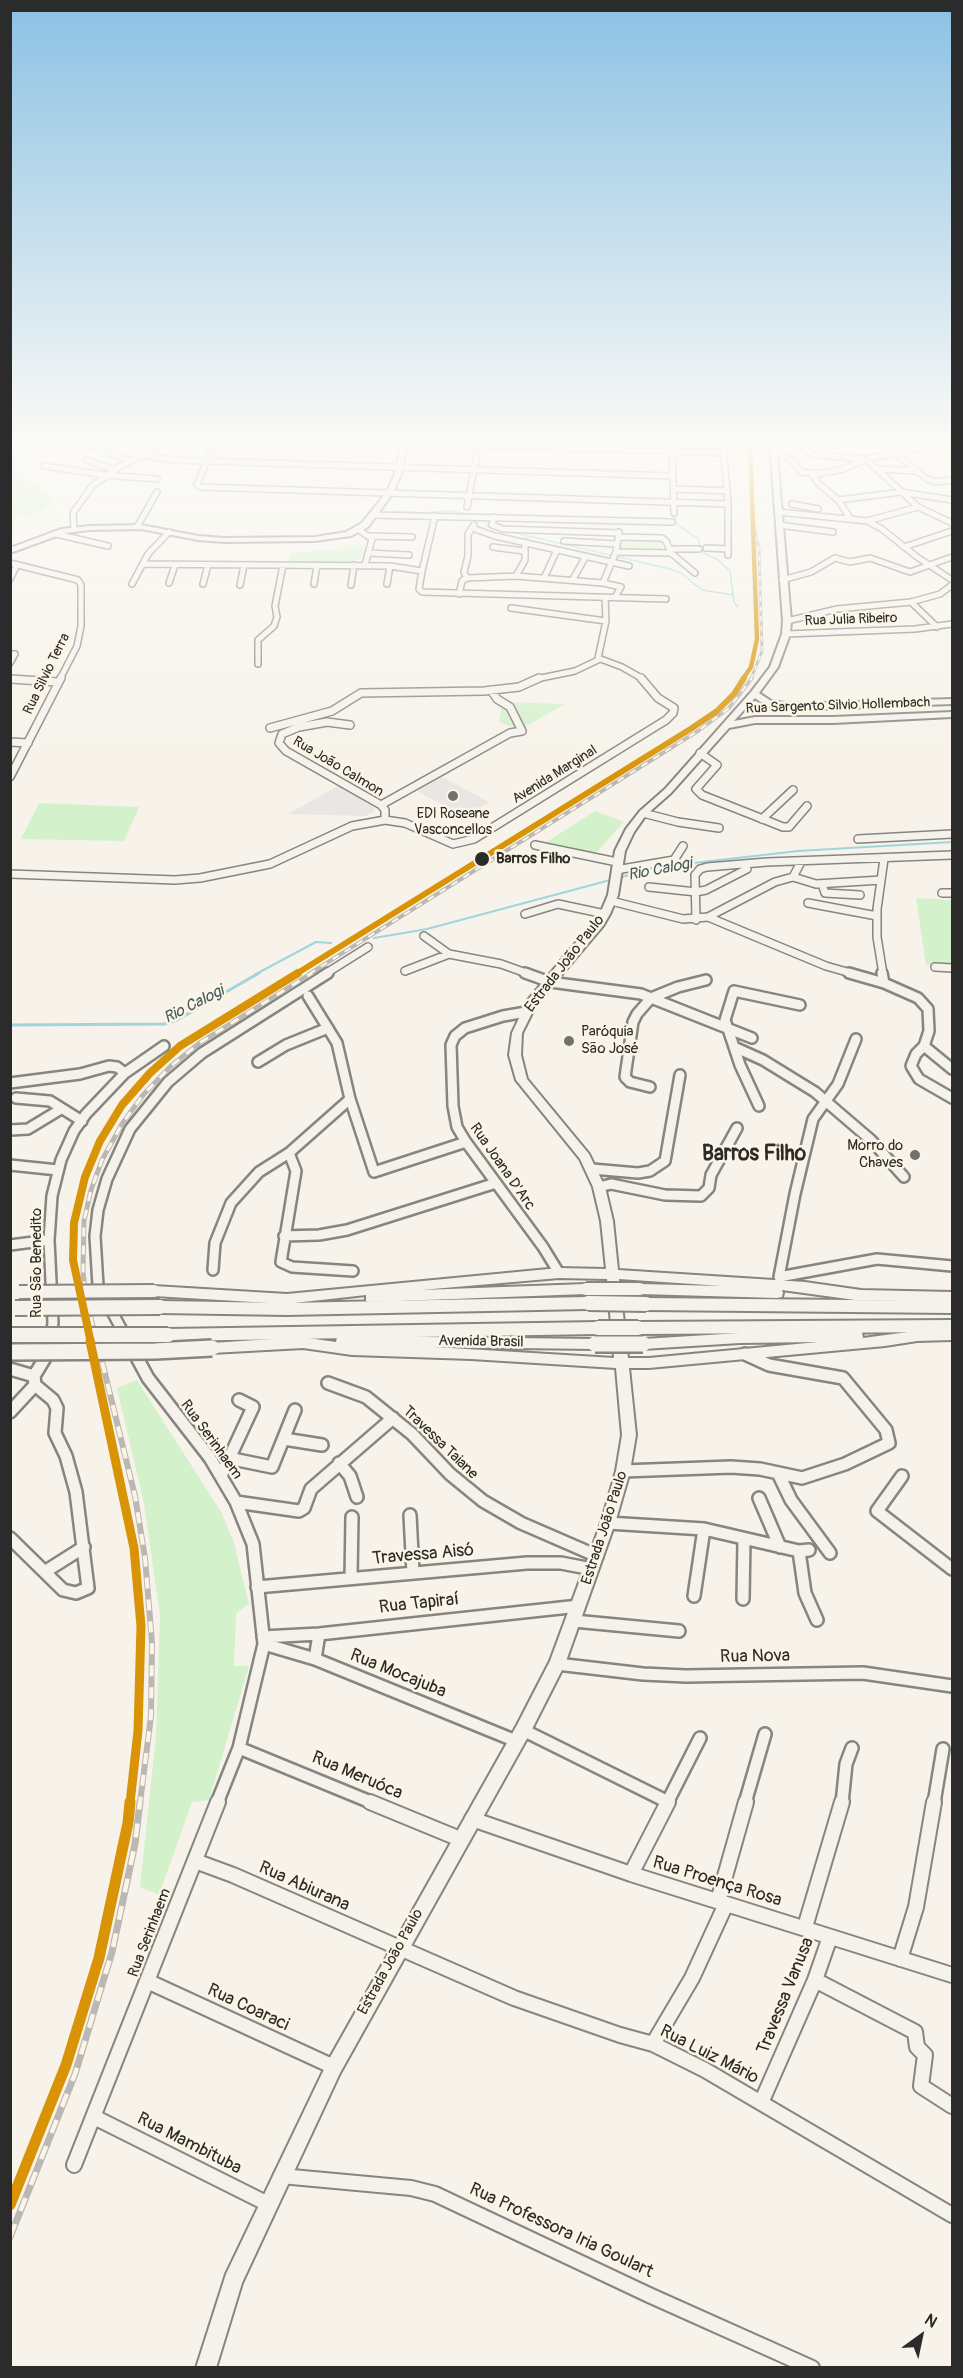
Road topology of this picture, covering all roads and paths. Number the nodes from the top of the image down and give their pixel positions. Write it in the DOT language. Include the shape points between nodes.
graph roads {
  1 [pos="149,553"];
  2 [pos="368,553"];
  3 [pos="426,553"];
  4 [pos="468,553"];
  5 [pos="524,553"];
  6 [pos="557,553"];
  7 [pos="572,553"];
  8 [pos="615,553"];
  9 [pos="654,553"];
  10 [pos="672,553"];
  11 [pos="780,553"];
  12 [pos="912,553"];
  13 [pos="408,555"];
  14 [pos="586,556"];
  15 [pos="952,557"];
  16 [pos="614,558"];
  17 [pos="14,564"];
  18 [pos="143,564"];
  19 [pos="175,565"];
  20 [pos="208,565"];
  21 [pos="244,565"];
  22 [pos="283,565"];
  23 [pos="317,565"];
  24 [pos="354,565"];
  25 [pos="365,565"];
  26 [pos="390,566"];
  27 [pos="629,566"];
  28 [pos="929,566"];
  29 [pos="422,572"];
  30 [pos="694,573"];
  31 [pos="516,576"];
  32 [pos="527,577"];
  33 [pos="466,578"];
  34 [pos="544,578"];
  35 [pos="10,579"];
  36 [pos="573,579"];
  37 [pos="782,580"];
  38 [pos="952,580"];
  39 [pos="169,583"];
  40 [pos="603,583"];
  41 [pos="132,584"];
  42 [pos="314,584"];
  43 [pos="387,584"];
  44 [pos="203,585"];
  45 [pos="240,585"];
  46 [pos="351,585"];
  47 [pos="952,585"];
  48 [pos="459,594"];
  49 [pos="526,595"];
  50 [pos="605,597"];
  51 [pos="615,597"];
  52 [pos="666,599"];
  53 [pos="911,602"];
  54 [pos="512,608"];
  55 [pos="606,621"];
  56 [pos="787,621"];
  57 [pos="952,624"];
  58 [pos="937,627"];
  59 [pos="786,634"];
  60 [pos="22,646"];
  61 [pos="13,654"];
  62 [pos="600,659"];
  63 [pos="10,663"];
  64 [pos="258,664"];
  65 [pos="10,679"];
  66 [pos="57,682"];
  67 [pos="491,690"];
  68 [pos="754,694"];
  69 [pos="952,702"];
  70 [pos="768,703"];
  71 [pos="742,706"];
  72 [pos="952,715"];
  73 [pos="755,720"];
  74 [pos="351,725"];
  75 [pos="724,726"];
  76 [pos="270,728"];
  77 [pos="10,742"];
  78 [pos="28,743"];
  79 [pos="700,753"];
  80 [pos="10,777"];
  81 [pos="793,790"];
  82 [pos="381,805"];
  83 [pos="807,806"];
  84 [pos="643,813"];
  85 [pos="762,819"];
  86 [pos="385,820"];
  87 [pos="719,828"];
  88 [pos="952,834"];
  89 [pos="858,839"];
  90 [pos="535,845"];
  91 [pos="683,846"];
  92 [pos="952,855"];
  93 [pos="884,859"];
  94 [pos="801,862"];
  95 [pos="747,869"];
  96 [pos="616,872"];
  97 [pos="10,874"];
  98 [pos="793,877"];
  99 [pos="881,880"];
  100 [pos="822,884"];
  101 [pos="649,887"];
  102 [pos="696,892"];
  103 [pos="942,893"];
  104 [pos="952,893"];
  105 [pos="860,895"];
  106 [pos="612,901"];
  107 [pos="808,903"];
  108 [pos="525,914"];
  109 [pos="605,914"];
  110 [pos="877,916"];
  111 [pos="708,917"];
  112 [pos="696,920"];
  113 [pos="424,936"];
  114 [pos="368,947"];
  115 [pos="449,954"];
  116 [pos="936,967"];
  117 [pos="952,968"];
  118 [pos="405,971"];
  119 [pos="706,980"];
  120 [pos="550,982"];
  121 [pos="884,983"];
  122 [pos="308,996"];
  123 [pos="651,998"];
  124 [pos="800,1005"];
  125 [pos="525,1012"];
  126 [pos="328,1028"];
  127 [pos="727,1029"];
  128 [pos="752,1038"];
  129 [pos="856,1039"];
  130 [pos="164,1046"];
  131 [pos="924,1046"];
  132 [pos="734,1047"];
  133 [pos="258,1062"];
  134 [pos="952,1069"];
  135 [pos="125,1073"];
  136 [pos="680,1075"];
  137 [pos="10,1083"];
  138 [pos="650,1087"];
  139 [pos="16,1098"];
  140 [pos="952,1098"];
  141 [pos="350,1099"];
  142 [pos="825,1100"];
  143 [pos="759,1106"];
  144 [pos="61,1109"];
  145 [pos="82,1120"];
  146 [pos="737,1128"];
  147 [pos="10,1130"];
  148 [pos="466,1142"];
  149 [pos="289,1153"];
  150 [pos="10,1165"];
  151 [pos="592,1169"];
  152 [pos="58,1170"];
  153 [pos="626,1173"];
  154 [pos="904,1177"];
  155 [pos="496,1183"];
  156 [pos="627,1186"];
  157 [pos="599,1187"];
  158 [pos="284,1236"];
  159 [pos="49,1240"];
  160 [pos="10,1245"];
  161 [pos="952,1266"];
  162 [pos="213,1270"];
  163 [pos="353,1271"];
  164 [pos="559,1273"];
  165 [pos="612,1274"];
  166 [pos="14,1292"];
  167 [pos="861,1295"];
  168 [pos="587,1296"];
  169 [pos="952,1298"];
  170 [pos="285,1299"];
  171 [pos="952,1306"];
  172 [pos="13,1308"];
  173 [pos="952,1326"];
  174 [pos="10,1335"];
  175 [pos="923,1335"];
  176 [pos="952,1335"];
  177 [pos="301,1342"];
  178 [pos="10,1352"];
  179 [pos="745,1354"];
  180 [pos="623,1363"];
  181 [pos="10,1369"];
  182 [pos="35,1380"];
  183 [pos="328,1383"];
  184 [pos="239,1400"];
  185 [pos="295,1410"];
  186 [pos="10,1412"];
  187 [pos="393,1418"];
  188 [pos="284,1439"];
  189 [pos="322,1445"];
  190 [pos="228,1458"];
  191 [pos="339,1463"];
  192 [pos="623,1471"];
  193 [pos="778,1473"];
  194 [pos="221,1476"];
  195 [pos="902,1476"];
  196 [pos="357,1497"];
  197 [pos="759,1497"];
  198 [pos="237,1502"];
  199 [pos="410,1515"];
  200 [pos="352,1517"];
  201 [pos="608,1523"];
  202 [pos="704,1529"];
  203 [pos="10,1538"];
  204 [pos="744,1540"];
  205 [pos="84,1547"];
  206 [pos="780,1547"];
  207 [pos="830,1552"];
  208 [pos="595,1562"];
  209 [pos="952,1569"];
  210 [pos="46,1571"];
  211 [pos="413,1572"];
  212 [pos="351,1578"];
  213 [pos="257,1587"];
  214 [pos="694,1596"];
  215 [pos="742,1599"];
  216 [pos="577,1614"];
  217 [pos="817,1620"];
  218 [pos="679,1631"];
  219 [pos="319,1634"];
  220 [pos="263,1641"];
  221 [pos="315,1659"];
  222 [pos="557,1664"];
  223 [pos="952,1686"];
  224 [pos="765,1734"];
  225 [pos="520,1736"];
  226 [pos="700,1738"];
  227 [pos="239,1748"];
  228 [pos="852,1748"];
  229 [pos="943,1749"];
  230 [pos="668,1802"];
  231 [pos="472,1819"];
  232 [pos="460,1839"];
  233 [pos="195,1861"];
  234 [pos="632,1874"];
  235 [pos="722,1903"];
  236 [pos="805,1927"];
  237 [pos="830,1936"];
  238 [pos="399,1948"];
  239 [pos="900,1959"];
  240 [pos="952,1975"];
  241 [pos="815,1980"];
  242 [pos="147,1981"];
  243 [pos="653,2044"];
  244 [pos="334,2067"];
  245 [pos="761,2103"];
  246 [pos="952,2106"];
  247 [pos="94,2117"];
  248 [pos="74,2165"];
  249 [pos="281,2176"];
  250 [pos="268,2204"];
  251 [pos="952,2215"];
  252 [pos="206,2367"];
  253 [pos="812,2367"];
  1 -- 18 [label="street"];
  2 -- 13 [label="street"];
  2 -- 25 [label="street"];
  3 -- 29 [label="street"];
  4 -- 33 [label="street"];
  5 -- 31 [label="street" via="525,560"];
  6 -- 34 [label="street"];
  7 -- 14 [label="street"];
  8 -- 16 [label="street"];
  9 -- 16 [label="street"];
  10 -- 30 [label="street"];
  11 -- 37 [label="main road, Estrada João Paulo"];
  12 -- 28 [label="street"];
  14 -- 16 [label="street"];
  14 -- 36 [label="street"];
  15 -- 28 [label="street"];
  16 -- 27 [label="street"];
  16 -- 40 [label="street"];
  17 -- 35 [label="street"];
  17 -- 66 [label="street, Rua Silvio Terra" via="78,580 81,585 79,642"];
  18 -- 19 [label="street"];
  18 -- 41 [label="street"];
  19 -- 20 [label="street"];
  19 -- 39 [label="street"];
  20 -- 21 [label="street"];
  20 -- 44 [label="street"];
  21 -- 22 [label="street"];
  21 -- 45 [label="street"];
  22 -- 23 [label="street"];
  22 -- 64 [label="street" via="276,595 277,617 274,626 258,640"];
  23 -- 24 [label="street"];
  23 -- 42 [label="street"];
  24 -- 25 [label="street"];
  24 -- 46 [label="street"];
  25 -- 26 [label="street"];
  26 -- 29 [label="street"];
  26 -- 43 [label="street"];
  28 -- 37 [label="street" via="914,572 870,558 850,562 836,558 811,572"];
  28 -- 38 [label="street"];
  29 -- 48 [label="street" via="419,589 425,593"];
  31 -- 32 [label="street"];
  31 -- 33 [label="street"];
  32 -- 34 [label="street"];
  32 -- 49 [label="street"];
  33 -- 48 [label="street"];
  34 -- 36 [label="street"];
  36 -- 40 [label="street"];
  37 -- 56 [label="main road, Estrada João Paulo"];
  40 -- 51 [label="street" via="622,588"];
  47 -- 53 [label="street" via="940,594"];
  48 -- 49 [label="street"];
  49 -- 50 [label="street"];
  50 -- 51 [label="street"];
  50 -- 55 [label="street"];
  51 -- 52 [label="street"];
  53 -- 56 [label="street" via="837,609"];
  53 -- 58 [label="street"];
  54 -- 55 [label="street"];
  55 -- 62 [label="street" via="598,652"];
  56 -- 59 [label="main road, Estrada João Paulo"];
  57 -- 58 [label="street, Rua Julia Ribeiro"];
  58 -- 59 [label="street, Rua Julia Ribeiro"];
  59 -- 68 [label="main road, Estrada João Paulo" via="774,667"];
  60 -- 61 [label="street"];
  61 -- 63 [label="street"];
  62 -- 67 [label="street" via="519,687"];
  62 -- 86 [label="street, Avenida Marginal" via="643,679 674,710 666,720 467,842 453,844"];
  65 -- 66 [label="street"];
  66 -- 78 [label="street, Rua Silvio Terra"];
  67 -- 76 [label="street" via="362,693 332,711"];
  67 -- 82 [label="street" via="510,707 522,731 510,733"];
  68 -- 70 [label="main road, Rua Sargento Silvio Hollembach"];
  68 -- 71 [label="main road, Estrada João Paulo"];
  69 -- 70 [label="main road, Rua Sargento Silvio Hollembach" via="814,707"];
  70 -- 73 [label="main road"];
  71 -- 73 [label="main road"];
  71 -- 75 [label="main road, Estrada João Paulo"];
  72 -- 73 [label="main road, Rua Sargento Silvio Hollembach"];
  73 -- 75 [label="main road, Rua Sargento Silvio Hollembach"];
  74 -- 82 [label="street, Rua João Calmon" via="327,722 299,727 282,734 279,743 286,751"];
  75 -- 79 [label="main road, Estrada João Paulo"];
  77 -- 78 [label="street"];
  78 -- 80 [label="street, Rua Silvio Terra"];
  79 -- 84 [label="main road, Estrada João Paulo"];
  79 -- 85 [label="street" via="717,765 696,789 698,793"];
  81 -- 85 [label="street"];
  82 -- 86 [label="street, Rua João Calmon"];
  83 -- 85 [label="street" via="786,827"];
  84 -- 87 [label="street"];
  84 -- 96 [label="main road, Estrada João Paulo" via="628,831"];
  86 -- 97 [label="street" via="351,826 270,864 200,878"];
  88 -- 89 [label="street"];
  90 -- 96 [label="street"];
  91 -- 96 [label="street" via="674,860"];
  92 -- 93 [label="street"];
  93 -- 94 [label="street"];
  93 -- 99 [label="street"];
  94 -- 98 [label="street"];
  94 -- 102 [label="street" via="707,867 695,875"];
  95 -- 102 [label="street"];
  96 -- 106 [label="main road, Estrada João Paulo"];
  98 -- 100 [label="street"];
  98 -- 111 [label="street" via="775,882"];
  99 -- 100 [label="street"];
  99 -- 110 [label="street"];
  100 -- 105 [label="street" via="825,893"];
  101 -- 102 [label="street"];
  102 -- 112 [label="street"];
  103 -- 104 [label="street"];
  106 -- 109 [label="main road, Estrada João Paulo"];
  106 -- 112 [label="street"];
  107 -- 110 [label="street"];
  108 -- 109 [label="street" via="558,904"];
  109 -- 120 [label="main road, Estrada João Paulo"];
  110 -- 121 [label="street"];
  111 -- 112 [label="street"];
  111 -- 121 [label="street" via="826,966"];
  113 -- 115 [label="street"];
  114 -- 194 [label="street, Rua Serinhaem" via="202,1053 168,1082 130,1129 107,1179 98,1210 98,1286 148,1378"];
  115 -- 118 [label="street"];
  115 -- 120 [label="street" via="501,964"];
  116 -- 117 [label="street"];
  119 -- 123 [label="street"];
  120 -- 123 [label="street"];
  120 -- 125 [label="main road, Estrada João Paulo"];
  121 -- 131 [label="street" via="926,1004 930,1016"];
  122 -- 126 [label="street"];
  123 -- 127 [label="street"];
  123 -- 138 [label="street" via="633,1023 625,1077"];
  124 -- 127 [label="street" via="734,991 725,1020"];
  125 -- 148 [label="street, Rua Joana D'Arc" via="465,1028 452,1040 453,1106 457,1127"];
  125 -- 151 [label="main road, Estrada João Paulo" via="515,1045 522,1080"];
  126 -- 133 [label="street" via="286,1045"];
  126 -- 141 [label="street" via="337,1043"];
  127 -- 128 [label="street"];
  127 -- 132 [label="street"];
  129 -- 142 [label="street" via="838,1083"];
  130 -- 135 [label="street, Rua Sāo Benedito"];
  131 -- 134 [label="street"];
  131 -- 140 [label="street" via="912,1061 913,1073"];
  132 -- 142 [label="street" via="763,1060"];
  132 -- 143 [label="street"];
  135 -- 137 [label="street" via="109,1066"];
  135 -- 145 [label="street, Rua Sāo Benedito"];
  136 -- 153 [label="street" via="665,1161 650,1171"];
  139 -- 144 [label="street" via="45,1100"];
  141 -- 148 [label="street" via="374,1172"];
  141 -- 149 [label="street"];
  142 -- 154 [label="street" via="871,1140"];
  142 -- 161 [label="street" via="813,1119 780,1277 877,1259"];
  144 -- 145 [label="street"];
  144 -- 147 [label="street" via="28,1129"];
  145 -- 152 [label="street, Rua Sāo Benedito"];
  146 -- 156 [label="street" via="711,1174 710,1188 701,1196 665,1195"];
  148 -- 155 [label="street, Rua Joana D'Arc"];
  149 -- 158 [label="street" via="296,1171"];
  149 -- 162 [label="street" via="259,1172 231,1203 215,1243"];
  150 -- 152 [label="street"];
  151 -- 153 [label="street"];
  151 -- 157 [label="main road, Estrada João Paulo"];
  152 -- 159 [label="street, Rua Sāo Benedito"];
  153 -- 156 [label="street"];
  155 -- 158 [label="street" via="347,1230"];
  155 -- 164 [label="street, Rua Joana D'Arc"];
  156 -- 157 [label="street"];
  157 -- 165 [label="main road, Estrada João Paulo"];
  158 -- 163 [label="street" via="283,1265"];
  159 -- 160 [label="street"];
  159 -- 182 [label="street, Rua Sāo Benedito" via="53,1323 48,1353"];
  164 -- 165 [label="main road"];
  164 -- 170 [label="main road"];
  165 -- 167 [label="main road" via="805,1287"];
  165 -- 180 [label="main road, Estrada João Paulo"];
  166 -- 170 [label="main road, bridge" via="154,1291"];
  167 -- 168 [label="main road, bridge" via="640,1289"];
  167 -- 169 [label="main road"];
  168 -- 170 [label="main road"];
  168 -- 171 [label="highway, bridge" via="646,1304"];
  168 -- 172 [label="highway, bridge" via="298,1308"];
  173 -- 174 [label="highway, Avenida Brasil, bridge"];
  175 -- 176 [label="main road, Avenida Brasil"];
  175 -- 177 [label="main road, Avenida Brasil, bridge" via="748,1337 643,1344"];
  175 -- 179 [label="main road"];
  177 -- 178 [label="main road, Avenida Brasil, bridge" via="133,1351"];
  177 -- 180 [label="main road" via="352,1350"];
  179 -- 180 [label="main road"];
  179 -- 193 [label="street" via="769,1365 843,1378 890,1437 889,1443 812,1476"];
  180 -- 192 [label="main road, Estrada João Paulo" via="629,1434"];
  181 -- 182 [label="street"];
  182 -- 186 [label="street, Rua Sāo Benedito"];
  182 -- 205 [label="street" via="57,1408 55,1433 68,1461"];
  183 -- 187 [label="street, Travessa Taiane" via="366,1397"];
  184 -- 190 [label="street" via="253,1407"];
  185 -- 188 [label="street"];
  187 -- 191 [label="street"];
  187 -- 208 [label="street, Travessa Taiane" via="469,1492"];
  188 -- 189 [label="street"];
  188 -- 190 [label="street" via="272,1467"];
  190 -- 194 [label="street"];
  191 -- 196 [label="street" via="350,1476"];
  191 -- 198 [label="street" via="311,1489 299,1511"];
  192 -- 193 [label="street" via="731,1467"];
  192 -- 201 [label="main road, Estrada João Paulo"];
  193 -- 207 [label="street" via="790,1500"];
  194 -- 198 [label="street, Rua Serinhaem"];
  195 -- 209 [label="street" via="877,1511"];
  197 -- 206 [label="street"];
  198 -- 213 [label="street, Rua Serinhaem" via="253,1544"];
  199 -- 211 [label="street"];
  200 -- 212 [label="street"];
  201 -- 202 [label="street"];
  201 -- 208 [label="main road, Estrada João Paulo"];
  202 -- 204 [label="street"];
  202 -- 214 [label="street"];
  203 -- 210 [label="street"];
  204 -- 206 [label="street"];
  204 -- 215 [label="street"];
  205 -- 210 [label="street"];
  205 -- 210 [label="street" via="89,1587 84,1592 63,1590"];
  206 -- 217 [label="street" via="804,1551 805,1593"];
  208 -- 211 [label="street, Travessa Aisó"];
  208 -- 216 [label="main road, Estrada João Paulo"];
  211 -- 212 [label="street, Travessa Aisó"];
  212 -- 213 [label="street, Travessa Aisó"];
  213 -- 220 [label="street, Rua Serinhaem"];
  216 -- 218 [label="street, Rua Tapiraí"];
  216 -- 219 [label="street, Rua Tapiraí"];
  216 -- 222 [label="main road, Estrada João Paulo"];
  219 -- 220 [label="street, Rua Tapiraí"];
  219 -- 221 [label="street"];
  220 -- 221 [label="street, Rua Mocajuba"];
  220 -- 227 [label="street, Rua Serinhaem"];
  221 -- 225 [label="street, Rua Mocajuba"];
  222 -- 223 [label="street, Rua Nova" via="686,1676 864,1673"];
  222 -- 225 [label="main road, Estrada João Paulo"];
  224 -- 235 [label="street"];
  225 -- 230 [label="street, Rua Mocajuba"];
  225 -- 231 [label="main road, Estrada João Paulo"];
  226 -- 230 [label="street"];
  227 -- 232 [label="street, Rua Meruóca"];
  227 -- 233 [label="street, Rua Serinhaem"];
  228 -- 236 [label="street" via="842,1802"];
  229 -- 239 [label="street" via="916,1907"];
  230 -- 234 [label="street"];
  231 -- 232 [label="main road, Estrada João Paulo"];
  231 -- 234 [label="street, Rua Proença Rosa"];
  232 -- 238 [label="main road, Estrada João Paulo"];
  233 -- 238 [label="street, Rua Abiurana"];
  233 -- 242 [label="street, Rua Serinhaem"];
  234 -- 235 [label="street, Rua Proença Rosa"];
  235 -- 236 [label="street, Rua Proença Rosa"];
  235 -- 243 [label="street" via="692,1978"];
  236 -- 237 [label="street, Rua Proença Rosa"];
  237 -- 239 [label="street, Rua Proença Rosa"];
  237 -- 241 [label="street, Travessa Vanusa"];
  238 -- 243 [label="street, Rua Luiz Mário" via="524,2001"];
  238 -- 244 [label="main road, Estrada João Paulo"];
  239 -- 240 [label="street, Rua Proença Rosa"];
  241 -- 245 [label="street, Travessa Vanusa"];
  241 -- 246 [label="street" via="915,2032 917,2047 925,2055 921,2086"];
  242 -- 244 [label="street, Rua Coaraci"];
  242 -- 247 [label="street, Rua Serinhaem"];
  243 -- 245 [label="street, Rua Luiz Mário"];
  244 -- 249 [label="main road, Estrada João Paulo"];
  245 -- 251 [label="street, Rua Luiz Mário"];
  247 -- 248 [label="street, Rua Serinhaem"];
  247 -- 250 [label="street, Rua Mambituba"];
  249 -- 250 [label="main road, Estrada João Paulo"];
  249 -- 253 [label="street, Rua Professora Iria Goulart" via="411,2188 435,2194"];
  250 -- 252 [label="main road, Estrada João Paulo" via="233,2281"];
}
